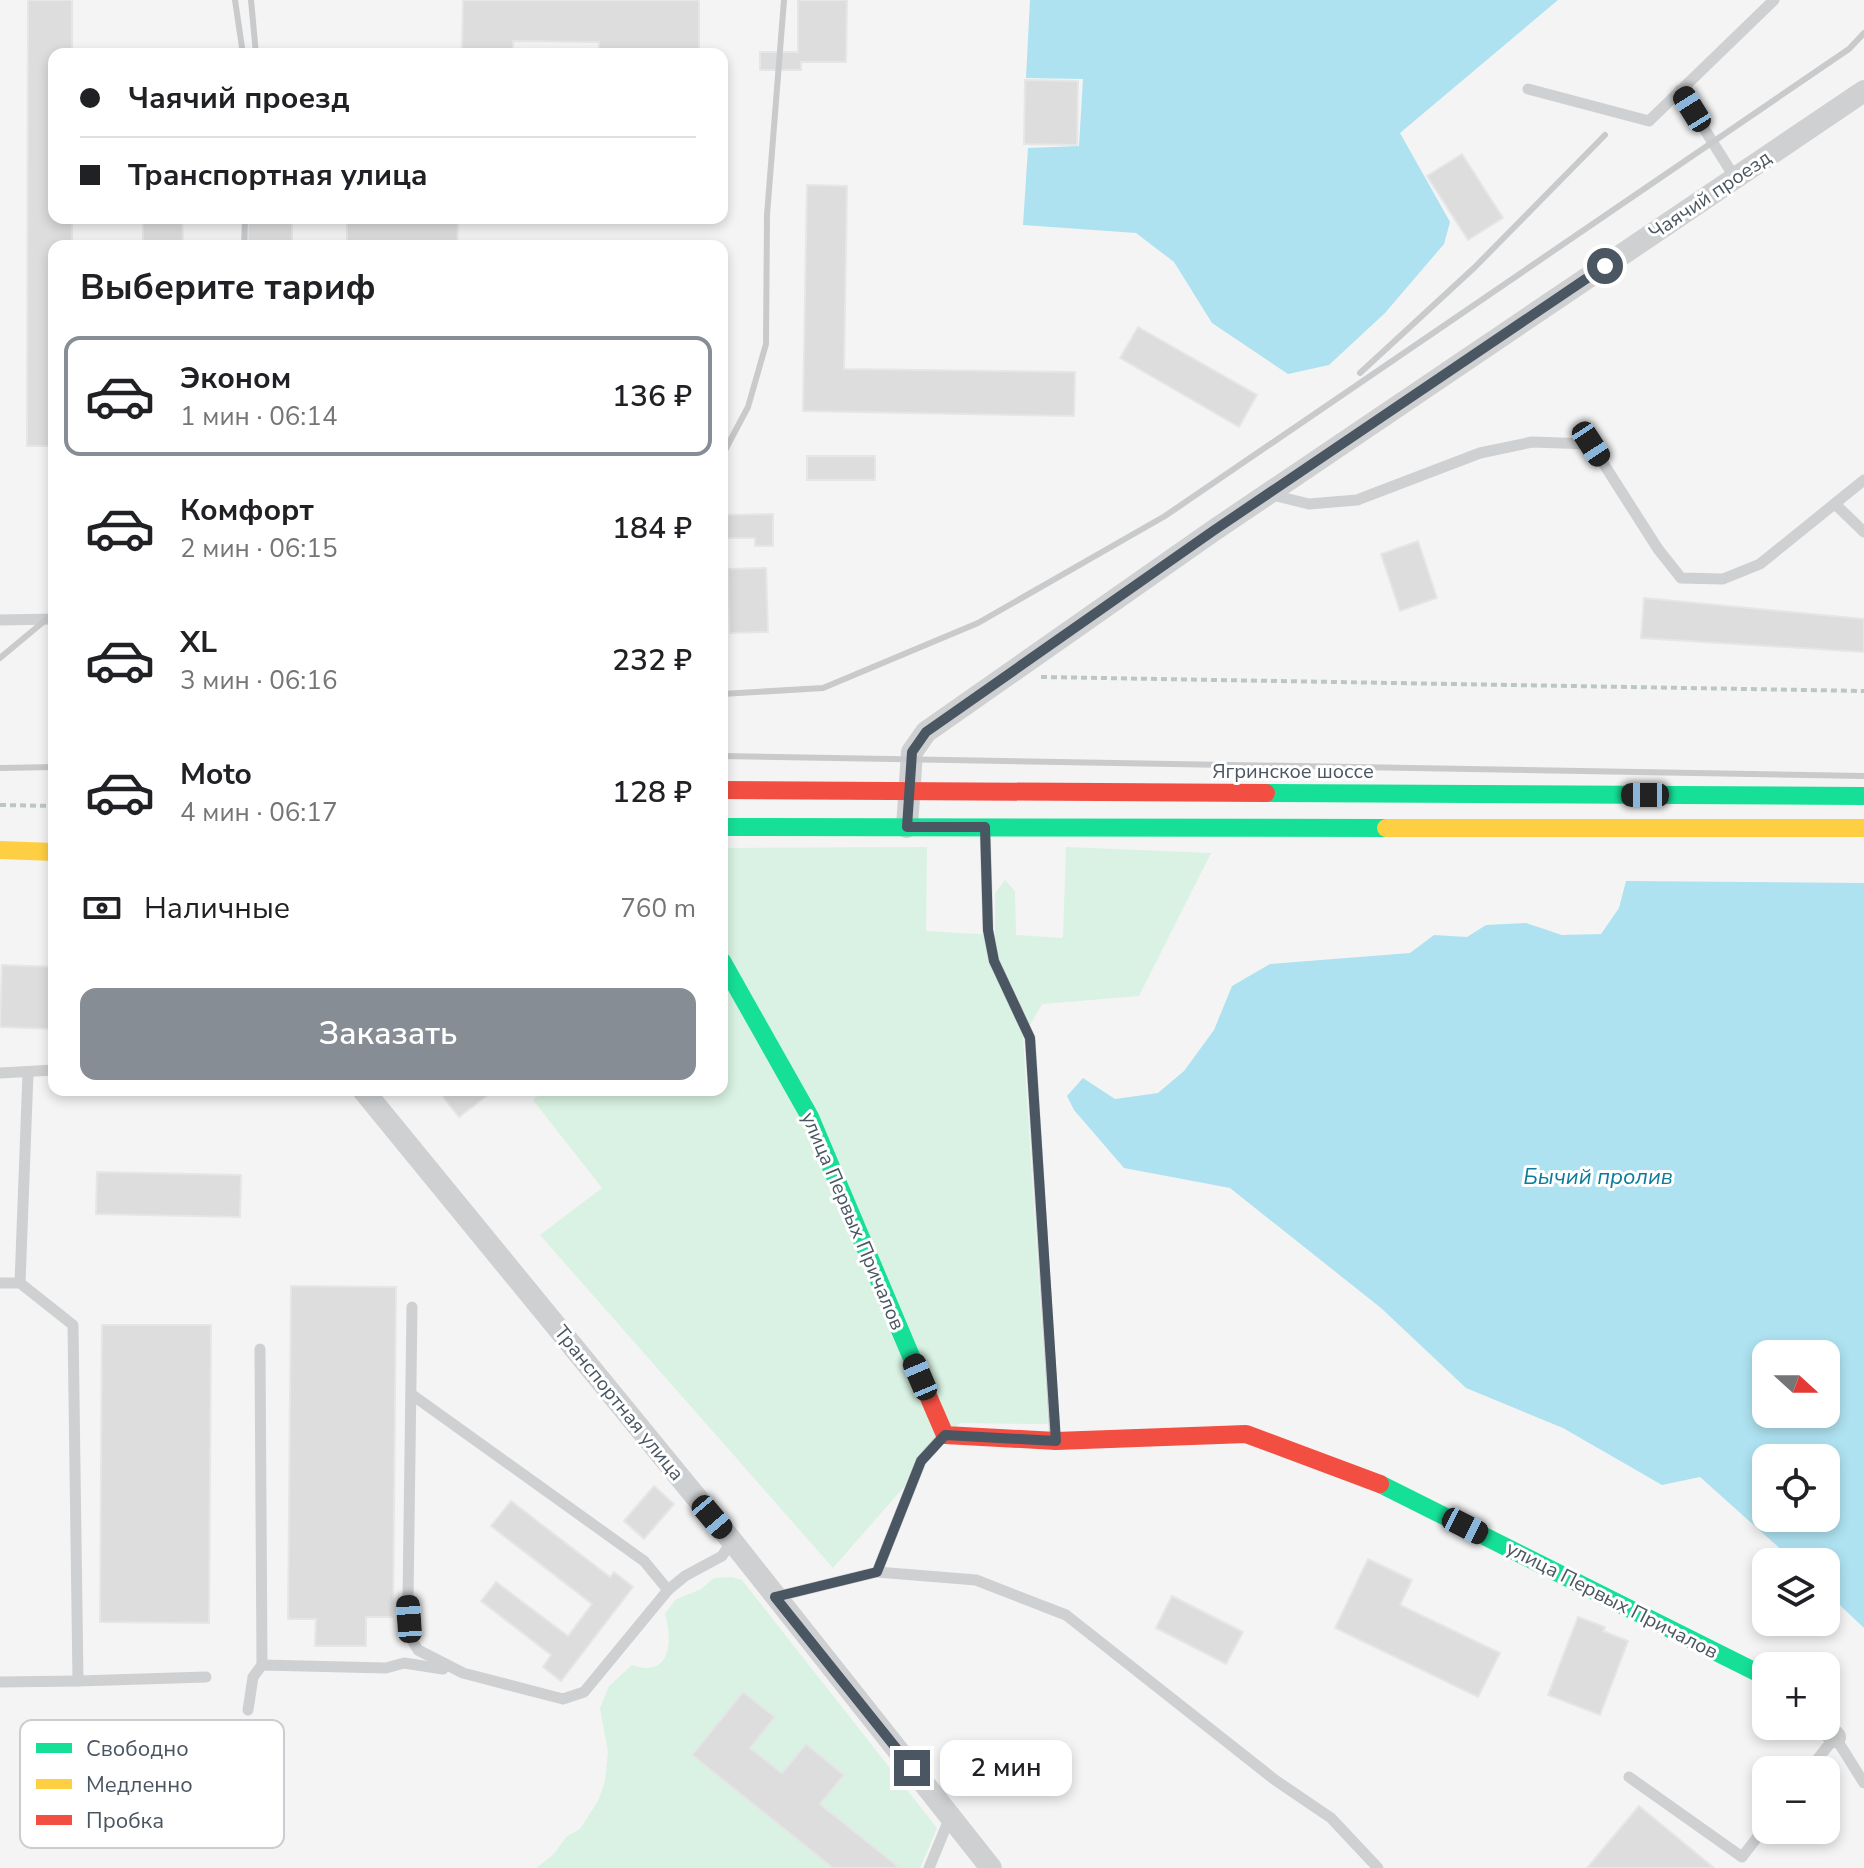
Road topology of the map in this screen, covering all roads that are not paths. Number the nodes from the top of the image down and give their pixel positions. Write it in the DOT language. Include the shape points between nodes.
graph roads {
  1 [pos="1774,0"];
  2 [pos="1528,89"];
  3 [pos="1680,90"];
  4 [pos="1864,91"];
  5 [pos="1735,178"];
  6 [pos="1864,480"];
  7 [pos="1269,494"];
  8 [pos="1835,504"];
  9 [pos="1864,532"];
  10 [pos="48,619"];
  11 [pos="0,620"];
  12 [pos="728,790"];
  13 [pos="908,791"];
  14 [pos="1864,796"];
  15 [pos="728,827"];
  16 [pos="907,827"];
  17 [pos="985,827"];
  18 [pos="1864,828"];
  19 [pos="0,850"];
  20 [pos="48,852"];
  21 [pos="728,972"];
  22 [pos="48,1071"];
  23 [pos="0,1073"];
  24 [pos="28,1073"];
  25 [pos="368,1096"];
  26 [pos="0,1283"];
  27 [pos="20,1283"];
  28 [pos="412,1307"];
  29 [pos="260,1349"];
  30 [pos="411,1394"];
  31 [pos="945,1435"];
  32 [pos="1056,1441"];
  33 [pos="732,1541"];
  34 [pos="877,1572"];
  35 [pos="668,1590"];
  36 [pos="775,1597"];
  37 [pos="262,1665"];
  38 [pos="1752,1670"];
  39 [pos="463,1673"];
  40 [pos="206,1677"];
  41 [pos="78,1681"];
  42 [pos="0,1682"];
  43 [pos="248,1710"];
  44 [pos="1835,1740"];
  45 [pos="1629,1777"];
  46 [pos="1864,1783"];
  47 [pos="951,1817"];
  48 [pos="1752,1844"];
  49 [pos="929,1868"];
  50 [pos="991,1868"];
  51 [pos="1378,1868"];
  1 -- 3 [label="lane"];
  2 -- 3 [label="lane" via="1649,121"];
  3 -- 5 [label="lane"];
  4 -- 5 [label="street, Чаячий проезд"];
  5 -- 7 [label="street, Чаячий проезд"];
  6 -- 8 [label="lane"];
  7 -- 8 [label="lane" via="1309,504 1357,500 1480,453 1532,442 1591,444 1681,578 1723,579 1760,564"];
  7 -- 13 [label="street, Чаячий проезд" via="926,732 912,752"];
  8 -- 9 [label="lane"];
  10 -- 11 [label="lane"];
  12 -- 13 [label="main road, Ягринское шоссе"];
  13 -- 14 [label="main road, Ягринское шоссе"];
  13 -- 16 [label="street, Чаячий проезд"];
  15 -- 16 [label="main road"];
  16 -- 17 [label="main road"];
  17 -- 18 [label="main road"];
  17 -- 32 [label="lane" via="994,961 1030,1038"];
  19 -- 20 [label="main road"];
  21 -- 31 [label="main road, улица Первых Причалов" via="810,1117"];
  22 -- 24 [label="lane"];
  23 -- 24 [label="lane"];
  24 -- 27 [label="lane"];
  25 -- 33 [label="street, Транспортная улица"];
  26 -- 27 [label="lane"];
  27 -- 41 [label="lane" via="73,1325"];
  28 -- 30 [label="lane"];
  29 -- 37 [label="lane"];
  30 -- 35 [label="lane" via="644,1561"];
  30 -- 39 [label="lane" via="411,1638 418,1650"];
  31 -- 32 [label="main road, улица Первых Причалов"];
  31 -- 34 [label="lane" via="921,1461"];
  32 -- 38 [label="main road, улица Первых Причалов" via="1246,1434 1383,1485"];
  33 -- 35 [label="lane" via="722,1556"];
  33 -- 36 [label="street, Транспортная улица"];
  34 -- 36 [label="lane"];
  34 -- 51 [label="lane" via="976,1580 1066,1615 1331,1818"];
  35 -- 39 [label="lane" via="576,1696 552,1698"];
  36 -- 47 [label="street, Транспортная улица"];
  37 -- 39 [label="lane" via="386,1668 404,1663"];
  37 -- 43 [label="lane" via="253,1677"];
  40 -- 41 [label="lane"];
  41 -- 42 [label="lane"];
  44 -- 46 [label="lane"];
  45 -- 48 [label="lane" via="1742,1857"];
  47 -- 49 [label="lane"];
  47 -- 50 [label="street, Транспортная улица"];
}
